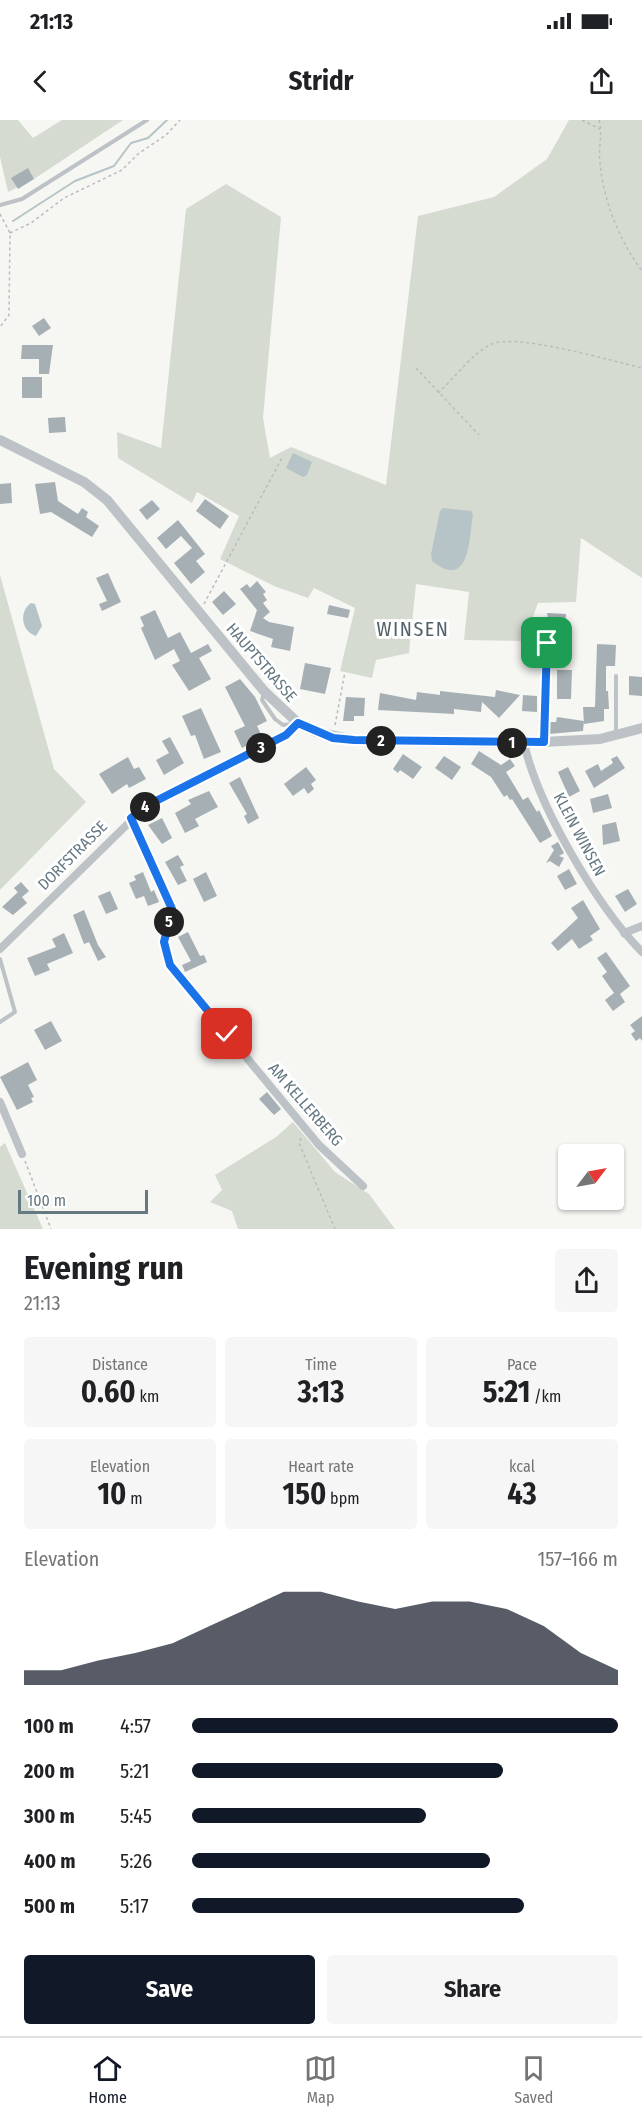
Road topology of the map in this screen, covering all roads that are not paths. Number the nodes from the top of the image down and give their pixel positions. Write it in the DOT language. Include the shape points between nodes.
graph roads {
  1 [pos="147,120"];
  2 [pos="0,205"];
  3 [pos="0,440"];
  4 [pos="547,643"];
  5 [pos="616,676"];
  6 [pos="298,723"];
  7 [pos="642,728"];
  8 [pos="616,735"];
  9 [pos="544,742"];
  10 [pos="524,743"];
  11 [pos="131,818"];
  12 [pos="642,926"];
  13 [pos="624,933"];
  14 [pos="0,949"];
  15 [pos="642,952"];
  16 [pos="0,959"];
  17 [pos="0,1022"];
  18 [pos="0,1102"];
  19 [pos="22,1154"];
  20 [pos="363,1186"];
  1 -- 2 [label="lane" via="22,199"];
  3 -- 6 [label="street, HAUPTSTRASSE" via="84,482 107,500 264,691"];
  4 -- 9 [label="lane"];
  5 -- 8 [label="lane"];
  6 -- 10 [label="street, HAUPTSTRASSE" via="333,738"];
  6 -- 11 [label="street, DORFSTRASSE" via="286,735 146,806"];
  7 -- 8 [label="street, HAUPTSTRASSE"];
  8 -- 9 [label="street, HAUPTSTRASSE"];
  9 -- 10 [label="street, HAUPTSTRASSE"];
  10 -- 13 [label="street, KLEIN WINSEN" via="544,799 590,884"];
  11 -- 14 [label="street, DORFSTRASSE"];
  11 -- 20 [label="street, AM KELLERBERG" via="172,909 164,942 170,965 319,1145"];
  12 -- 13 [label="street"];
  13 -- 15 [label="street, KLEIN WINSEN"];
  16 -- 17 [label="lane" via="15,1012"];
  18 -- 19 [label="street"];
}
